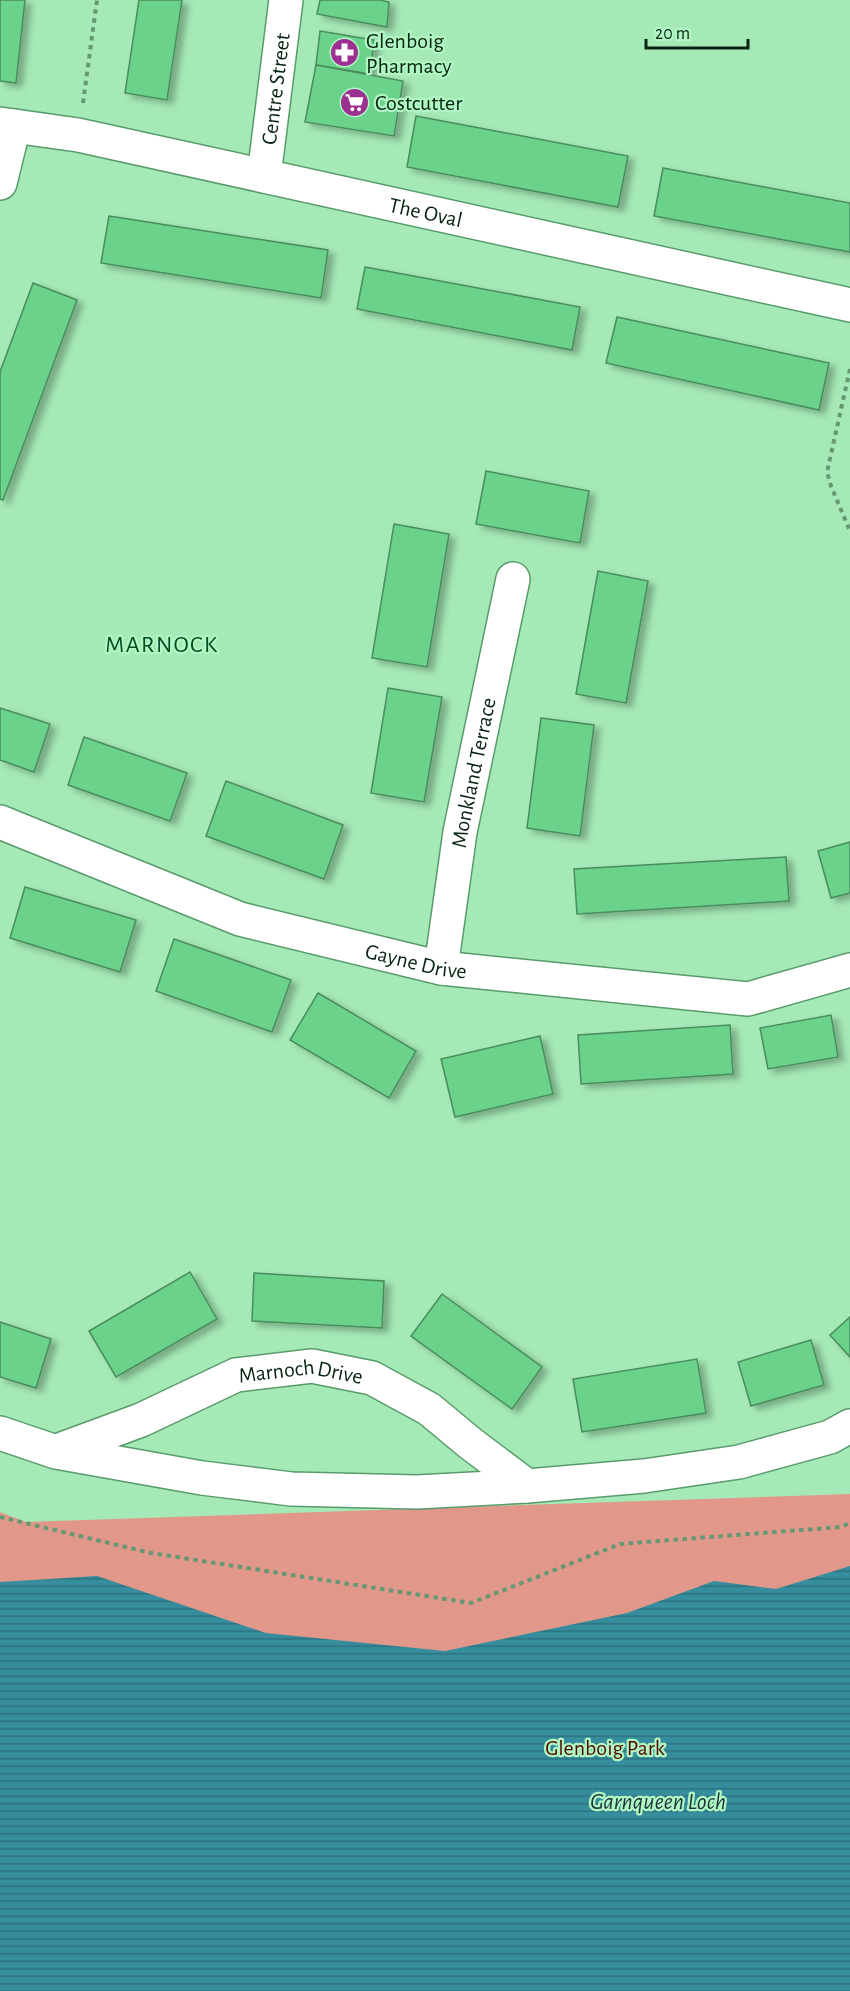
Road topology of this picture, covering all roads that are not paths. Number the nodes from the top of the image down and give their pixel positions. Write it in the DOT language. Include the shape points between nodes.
graph roads {
  1 [pos="286,0"];
  2 [pos="7,125"];
  3 [pos="264,176"];
  4 [pos="0,183"];
  5 [pos="850,305"];
  6 [pos="513,579"];
  7 [pos="0,822"];
  8 [pos="441,968"];
  9 [pos="850,970"];
  10 [pos="850,1426"];
  11 [pos="0,1433"];
  12 [pos="56,1452"];
  13 [pos="527,1486"];
  1 -- 3 [label="street, Centre Street"];
  2 -- 3 [label="street, The Oval" via="78,135"];
  2 -- 4 [label="street"];
  3 -- 5 [label="street, The Oval"];
  6 -- 8 [label="street, Monkland Terrace" via="460,832"];
  7 -- 8 [label="street, Gayne Drive" via="240,919"];
  8 -- 9 [label="street, Gayne Drive" via="748,999"];
  10 -- 13 [label="street" via="830,1437 739,1462 644,1476"];
  11 -- 12 [label="street"];
  12 -- 13 [label="street" via="291,1489 417,1492"];
  12 -- 13 [label="street, Marnoch Drive" via="141,1420 236,1375 312,1366 372,1378 429,1409"];
}
